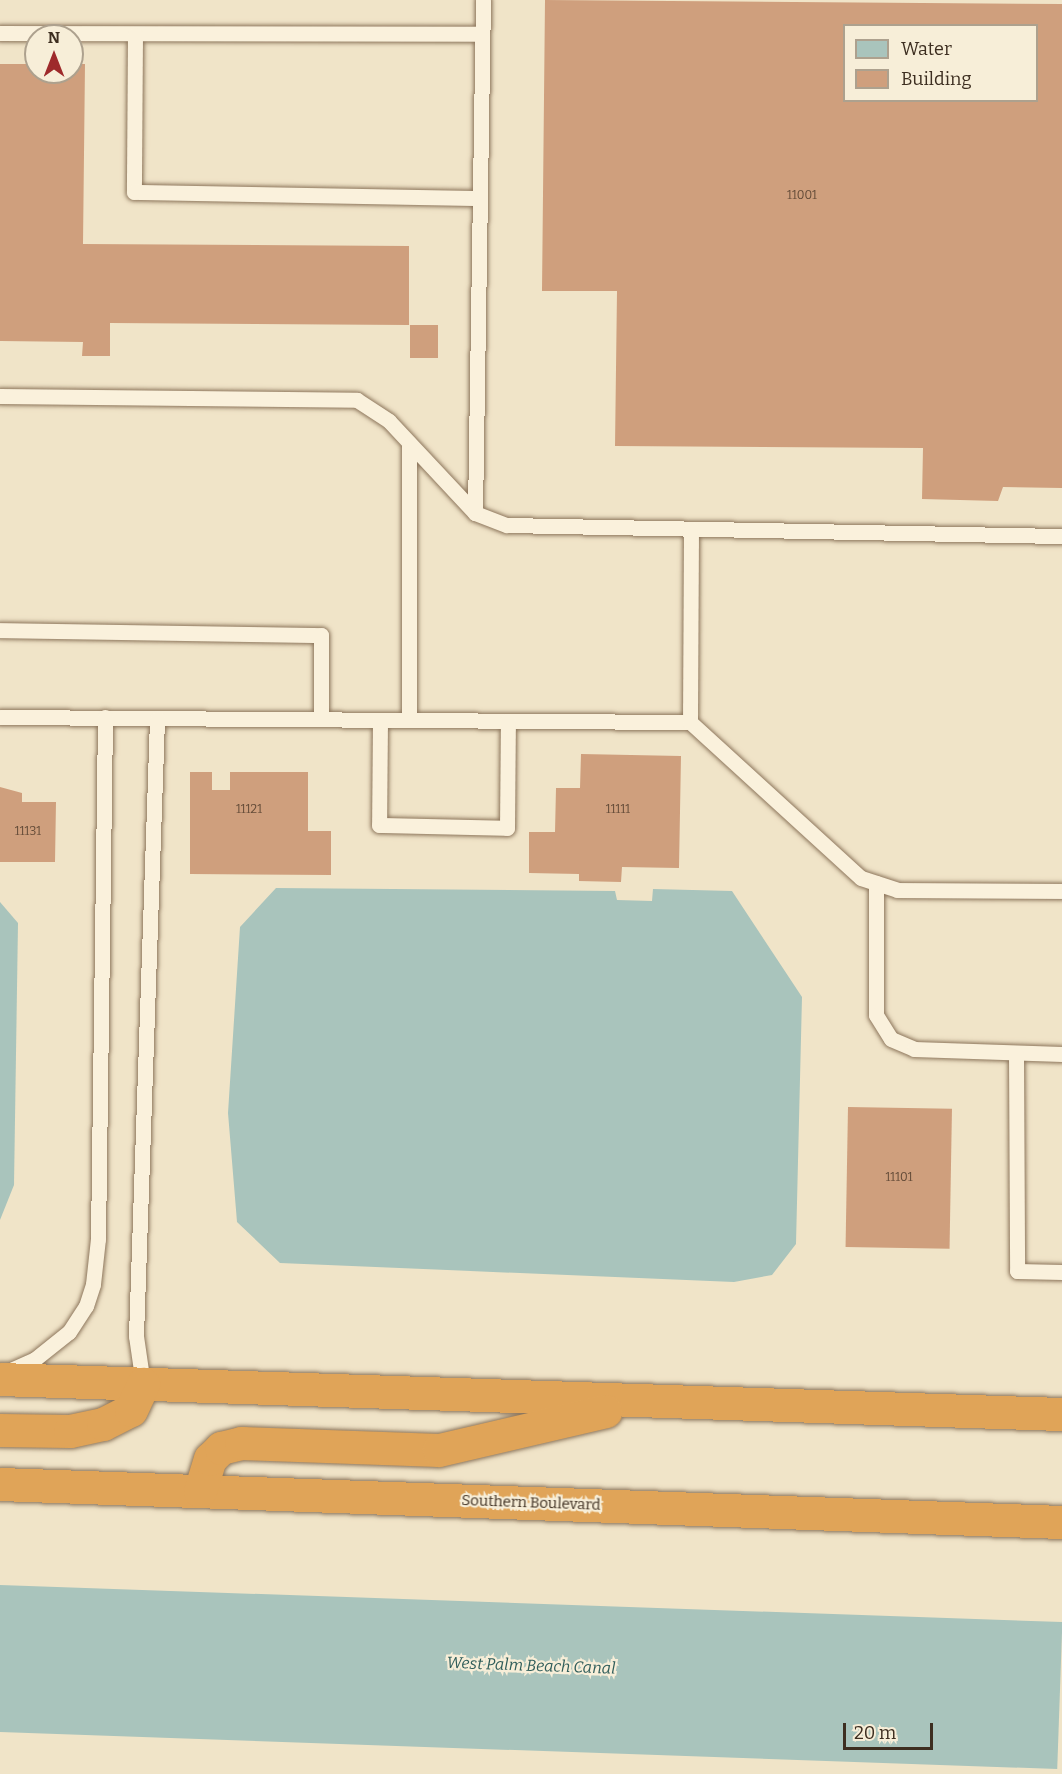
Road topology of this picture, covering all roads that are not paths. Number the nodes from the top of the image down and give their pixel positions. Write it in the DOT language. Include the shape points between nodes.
graph roads {
  1 [pos="483,0"];
  2 [pos="0,33"];
  3 [pos="482,34"];
  4 [pos="135,35"];
  5 [pos="480,198"];
  6 [pos="0,396"];
  7 [pos="409,443"];
  8 [pos="475,513"];
  9 [pos="691,529"];
  10 [pos="1062,536"];
  11 [pos="0,630"];
  12 [pos="0,717"];
  13 [pos="105,717"];
  14 [pos="157,718"];
  15 [pos="321,719"];
  16 [pos="380,720"];
  17 [pos="409,720"];
  18 [pos="508,721"];
  19 [pos="690,722"];
  20 [pos="876,884"];
  21 [pos="1062,891"];
  22 [pos="1016,1053"];
  23 [pos="1062,1053"];
  24 [pos="1062,1272"];
  25 [pos="0,1374"];
  26 [pos="0,1379"];
  27 [pos="143,1384"];
  28 [pos="649,1401"];
  29 [pos="1062,1414"];
  30 [pos="0,1430"];
  31 [pos="0,1484"];
  32 [pos="200,1491"];
  33 [pos="1062,1522"];
  1 -- 3 [label="lane"];
  2 -- 4 [label="lane"];
  3 -- 4 [label="lane"];
  3 -- 5 [label="lane"];
  4 -- 5 [label="lane" via="134,192"];
  5 -- 8 [label="lane"];
  6 -- 7 [label="lane" via="357,400 375,409"];
  7 -- 8 [label="lane"];
  7 -- 17 [label="lane"];
  8 -- 9 [label="lane" via="507,525"];
  9 -- 10 [label="lane"];
  9 -- 19 [label="lane"];
  11 -- 15 [label="lane" via="321,635"];
  12 -- 13 [label="lane"];
  13 -- 14 [label="lane"];
  13 -- 25 [label="lane" via="98,1239 93,1284 86,1306 69,1332 35,1359"];
  14 -- 15 [label="lane"];
  14 -- 27 [label="lane" via="136,1336"];
  15 -- 16 [label="lane"];
  16 -- 17 [label="lane"];
  16 -- 18 [label="lane" via="379,825 507,828"];
  17 -- 18 [label="lane"];
  18 -- 19 [label="lane"];
  19 -- 20 [label="lane" via="861,879"];
  20 -- 21 [label="lane" via="897,890"];
  20 -- 22 [label="lane" via="876,1015 891,1039 914,1048"];
  22 -- 23 [label="lane"];
  22 -- 24 [label="lane" via="1017,1271"];
  26 -- 27 [label="highway"];
  27 -- 28 [label="highway"];
  27 -- 30 [label="highway" via="131,1410 104,1425 70,1431"];
  28 -- 29 [label="highway"];
  28 -- 32 [label="highway" via="439,1450 241,1443 221,1448 210,1459"];
  31 -- 32 [label="highway, Southern Boulevard"];
  32 -- 33 [label="highway, Southern Boulevard"];
}
